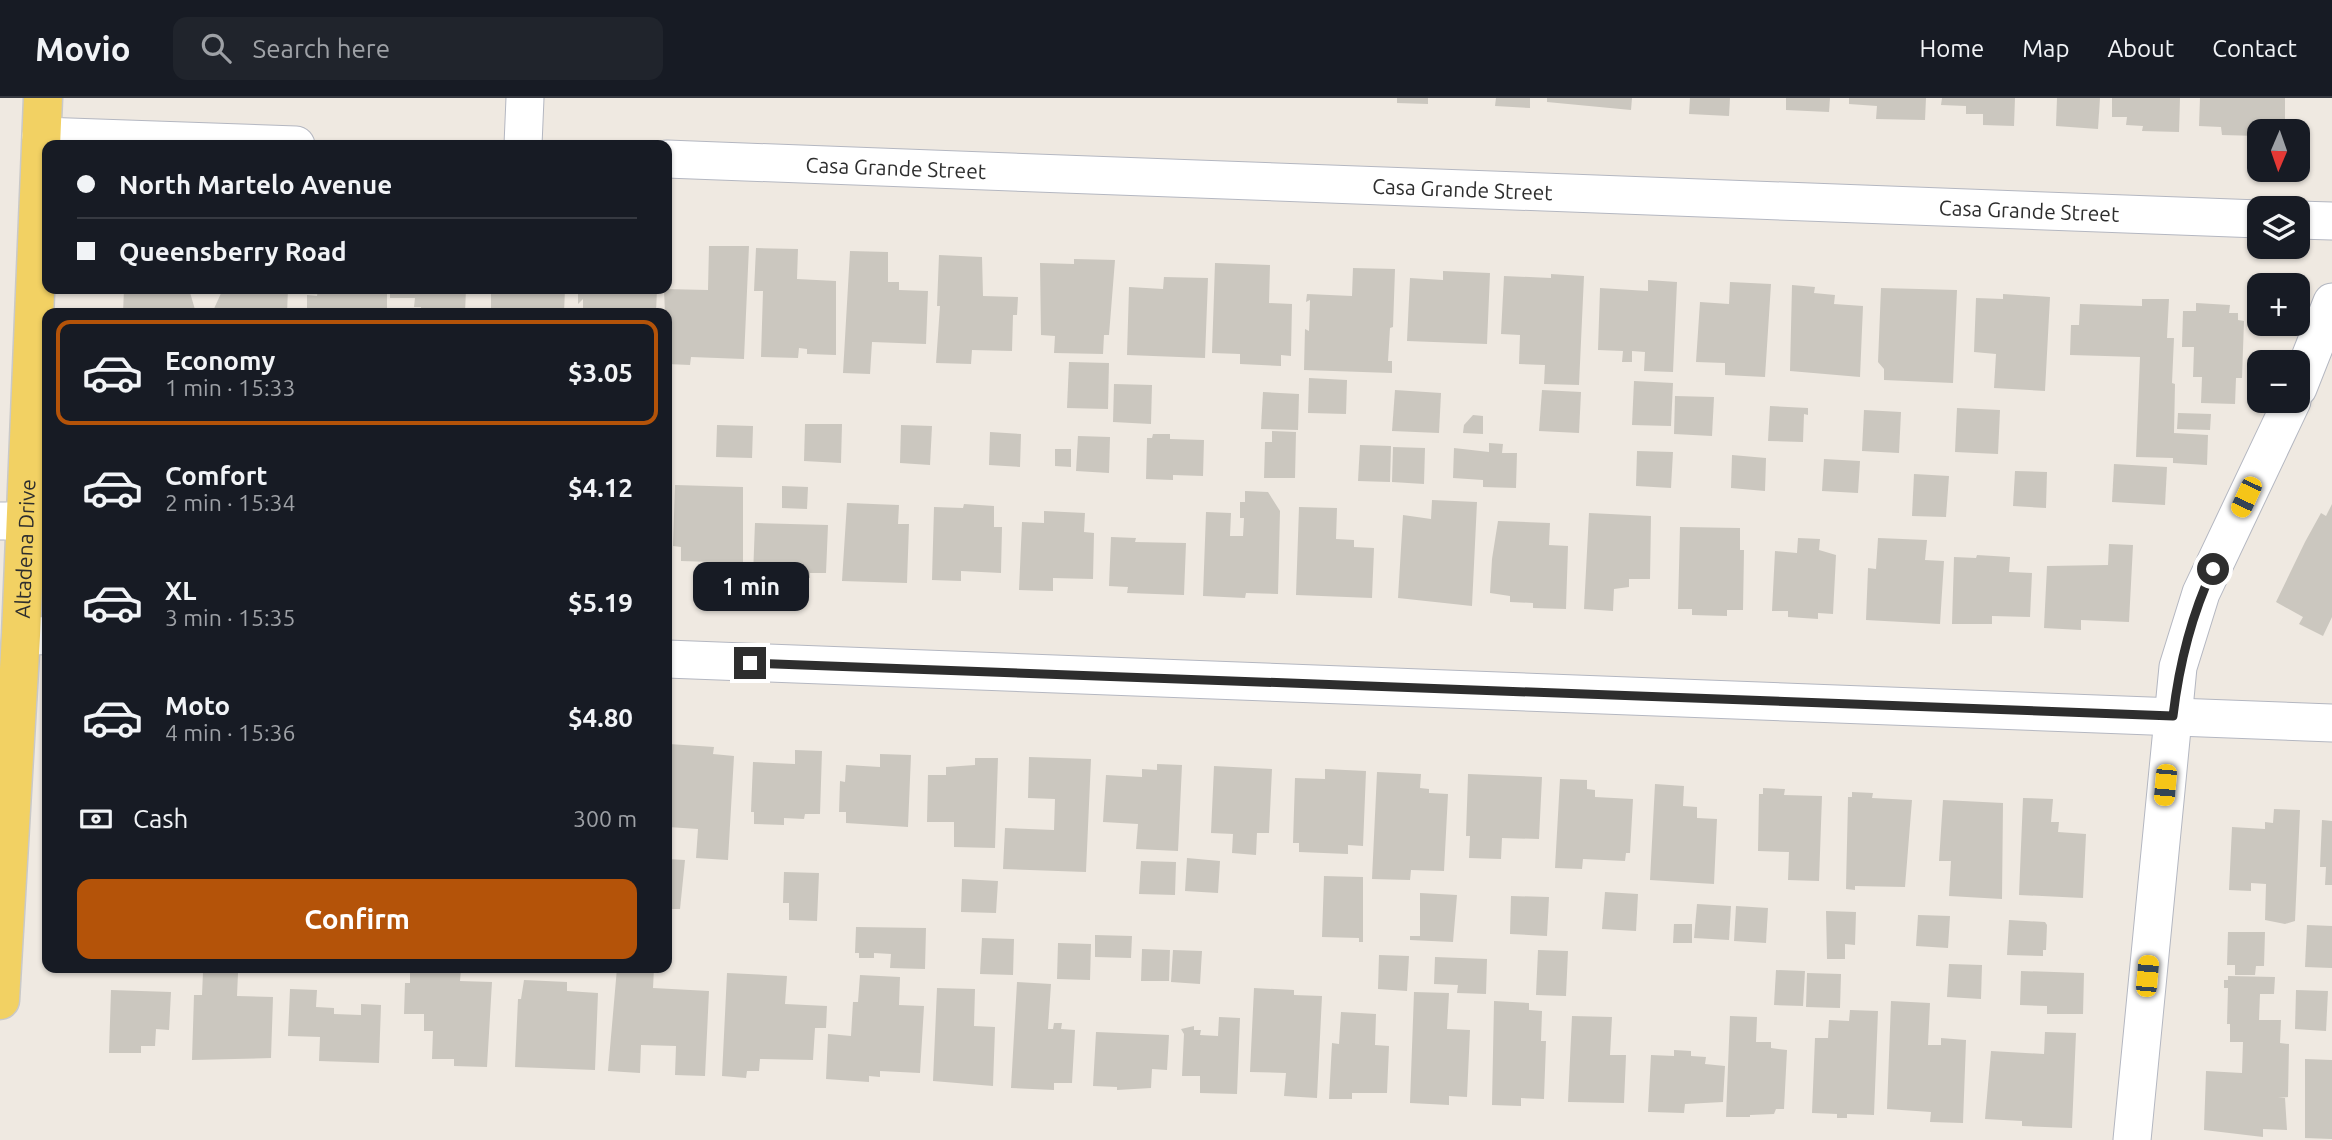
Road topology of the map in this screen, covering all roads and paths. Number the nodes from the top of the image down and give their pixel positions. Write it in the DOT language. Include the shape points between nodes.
graph roads {
  1 [pos="43,98"];
  2 [pos="525,98"];
  3 [pos="41,135"];
  4 [pos="168,140"];
  5 [pos="523,140"];
  6 [pos="672,159"];
  7 [pos="2247,219"];
  8 [pos="2310,220"];
  9 [pos="2332,221"];
  10 [pos="2332,302"];
  11 [pos="2310,358"];
  12 [pos="2286,413"];
  13 [pos="13,521"];
  14 [pos="34,636"];
  15 [pos="672,659"];
  16 [pos="2173,716"];
  17 [pos="2332,723"];
  18 [pos="0,1000"];
  19 [pos="2132,1140"];
  1 -- 3 [label="main road, Altadena Drive"];
  2 -- 5 [label="street"];
  3 -- 4 [label="street"];
  3 -- 13 [label="main road, Altadena Drive"];
  6 -- 7 [label="street, Casa Grande Street"];
  8 -- 9 [label="street"];
  10 -- 11 [label="street"];
  12 -- 16 [label="street" via="2201,593 2178,667"];
  13 -- 14 [label="main road, Altadena Drive"];
  14 -- 18 [label="main road, Altadena Drive"];
  15 -- 16 [label="street"];
  16 -- 17 [label="street"];
  16 -- 19 [label="street"];
}
